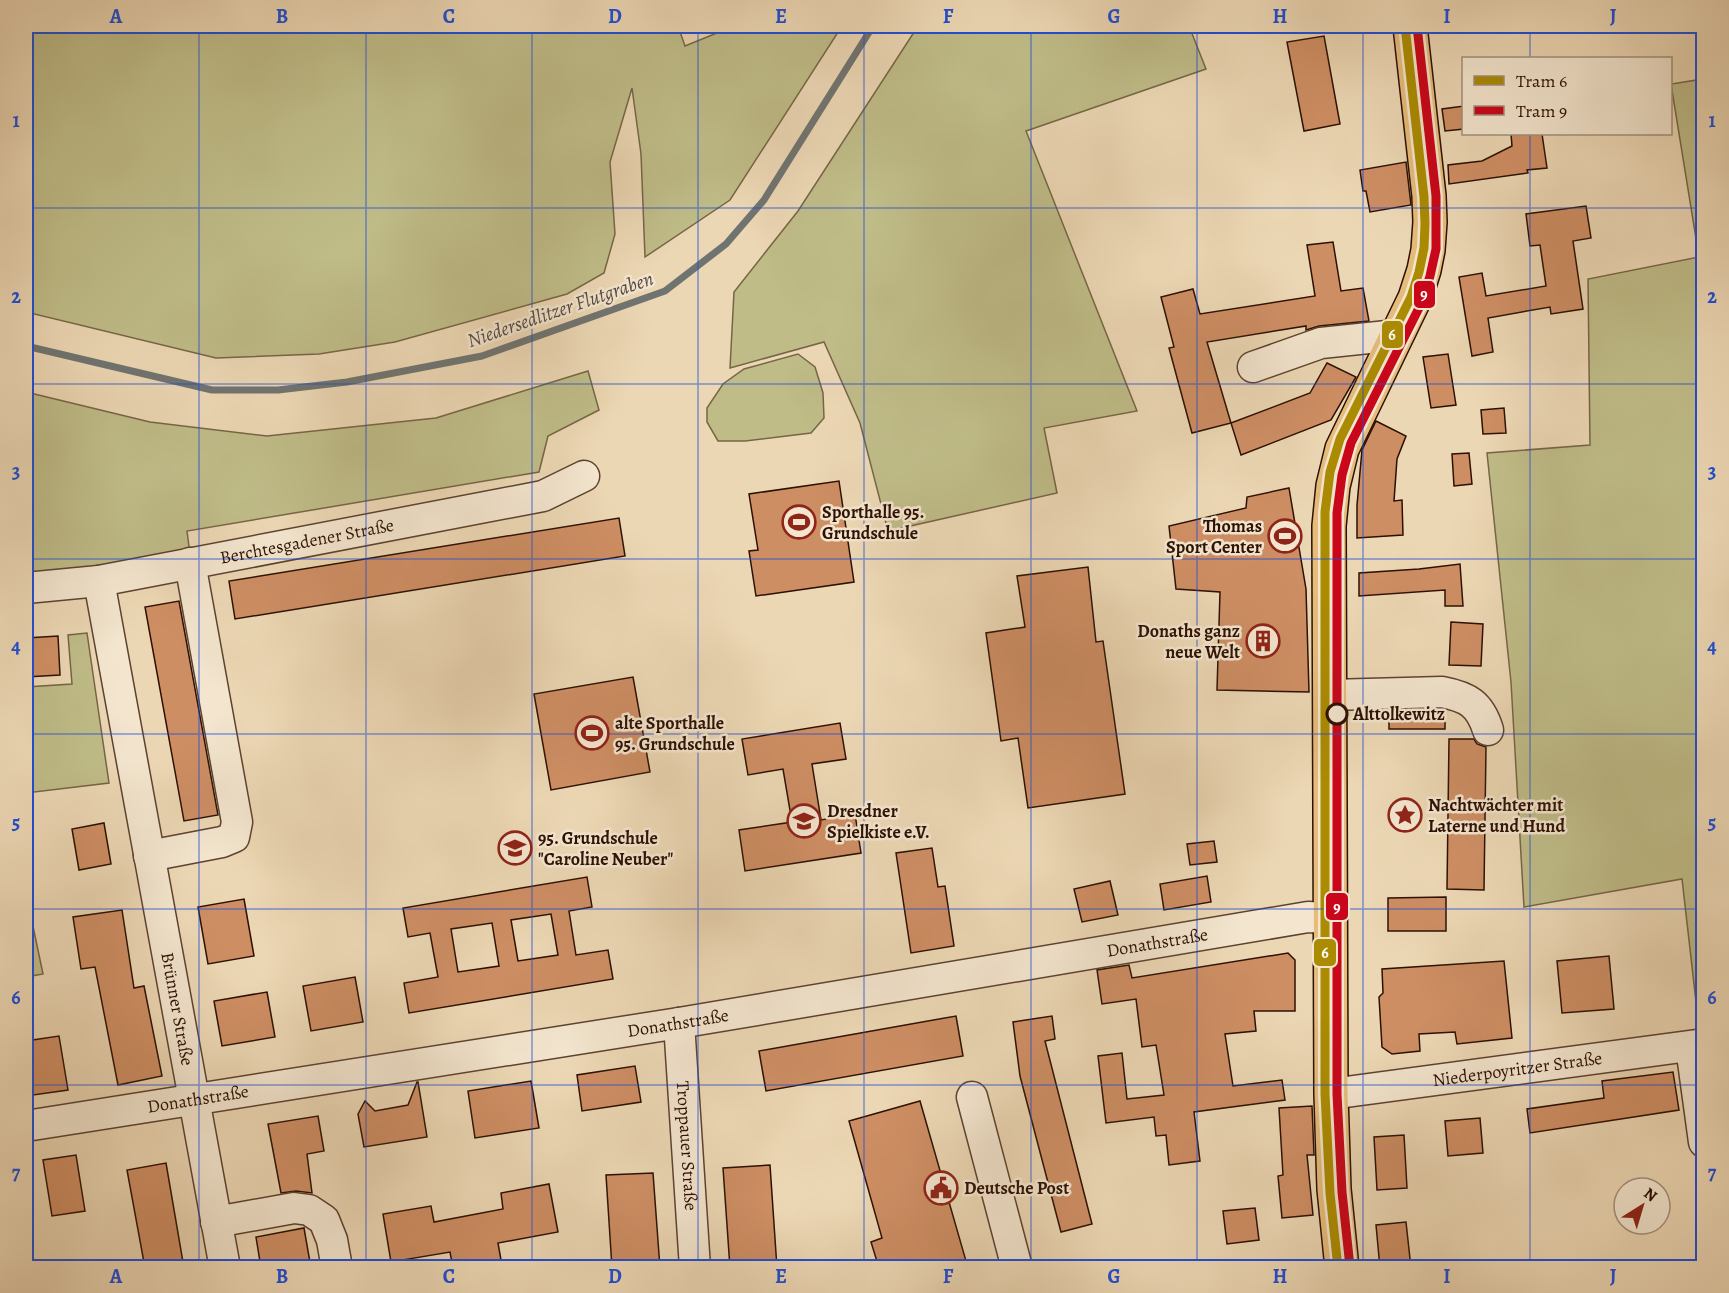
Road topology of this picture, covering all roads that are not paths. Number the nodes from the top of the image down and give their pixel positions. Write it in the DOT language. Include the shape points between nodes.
graph roads {
  1 [pos="1410,26"];
  2 [pos="1397,335"];
  3 [pos="1253,367"];
  4 [pos="584,476"];
  5 [pos="190,563"];
  6 [pos="99,581"];
  7 [pos="26,588"];
  8 [pos="1330,708"];
  9 [pos="1488,730"];
  10 [pos="148,856"];
  11 [pos="1331,918"];
  12 [pos="679,1023"];
  13 [pos="1697,1046"];
  14 [pos="1331,1094"];
  15 [pos="972,1097"];
  16 [pos="194,1100"];
  17 [pos="26,1126"];
  18 [pos="1704,1142"];
  19 [pos="216,1222"];
  20 [pos="225,1268"];
  21 [pos="337,1268"];
  22 [pos="695,1268"];
  23 [pos="1017,1268"];
  24 [pos="1342,1268"];
  1 -- 2 [label="main road" via="1430,222 1424,270"];
  2 -- 3 [label="street" via="1321,343"];
  2 -- 8 [label="main road" via="1342,448 1333,486 1329,526"];
  4 -- 5 [label="street, Berchtesgadener Straße" via="543,496"];
  5 -- 6 [label="street, Berchtesgadener Straße"];
  5 -- 10 [label="street" via="237,822 234,837 222,842"];
  6 -- 7 [label="street, Berchtesgadener Straße"];
  6 -- 10 [label="street, Brünner Straße"];
  8 -- 9 [label="street" via="1442,692 1472,703 1483,714"];
  8 -- 11 [label="main road"];
  10 -- 16 [label="street, Brünner Straße"];
  11 -- 12 [label="street, Donathstraße" via="1308,918"];
  11 -- 14 [label="main road"];
  12 -- 16 [label="street, Donathstraße"];
  12 -- 22 [label="street, Troppauer Straße"];
  13 -- 14 [label="street, Niederpoyritzer Straße"];
  13 -- 18 [label="street"];
  14 -- 24 [label="main road"];
  15 -- 23 [label="street"];
  16 -- 17 [label="street, Donathstraße"];
  16 -- 19 [label="street, Brünner Straße"];
  19 -- 20 [label="street, Brünner Straße"];
  19 -- 21 [label="street" via="294,1208 309,1210 324,1220"];
}
